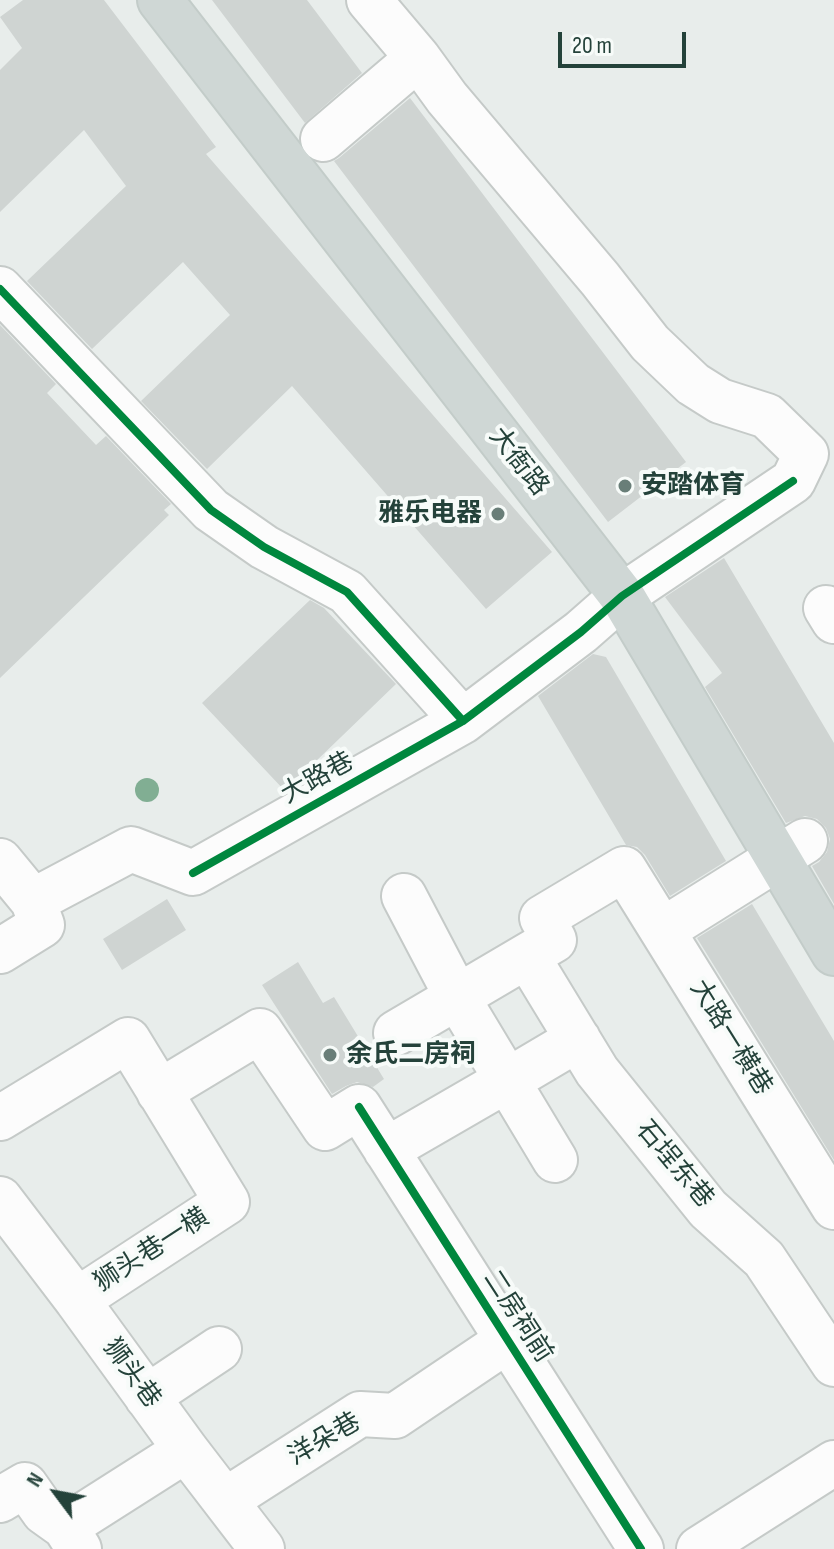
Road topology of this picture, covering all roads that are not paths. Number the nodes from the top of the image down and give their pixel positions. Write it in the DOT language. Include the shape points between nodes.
graph roads {
  1 [pos="160,0"];
  2 [pos="369,0"];
  3 [pos="418,58"];
  4 [pos="323,139"];
  5 [pos="0,289"];
  6 [pos="811,462"];
  7 [pos="622,596"];
  8 [pos="463,721"];
  9 [pos="792,849"];
  10 [pos="0,861"];
  11 [pos="404,896"];
  12 [pos="38,913"];
  13 [pos="663,930"];
  14 [pos="0,951"];
  15 [pos="834,953"];
  16 [pos="527,956"];
  17 [pos="457,997"];
  18 [pos="396,1033"];
  19 [pos="578,1039"];
  20 [pos="498,1086"];
  21 [pos="159,1092"];
  22 [pos="0,1118"];
  23 [pos="386,1150"];
  24 [pos="555,1160"];
  25 [pos="834,1207"];
  26 [pos="7,1225"];
  27 [pos="77,1300"];
  28 [pos="508,1340"];
  29 [pos="219,1349"];
  30 [pos="834,1364"];
  31 [pos="147,1397"];
  32 [pos="186,1450"];
  33 [pos="834,1463"];
  34 [pos="0,1500"];
  35 [pos="226,1500"];
  36 [pos="72,1538"];
  37 [pos="262,1549"];
  38 [pos="641,1549"];
  39 [pos="699,1549"];
  1 -- 7 [label="main road, 大衙路"];
  2 -- 3 [label="street"];
  3 -- 4 [label="street"];
  3 -- 6 [label="street" via="650,343 693,384 720,401 767,416"];
  5 -- 8 [label="street" via="211,510 264,547 347,592"];
  6 -- 7 [label="street, 大路巷"];
  7 -- 8 [label="street, 大路巷"];
  7 -- 9 [label="main road, 大衙路"];
  8 -- 12 [label="street, 大路巷" via="193,873 131,849"];
  9 -- 13 [label="street"];
  9 -- 15 [label="main road, 大衙路"];
  10 -- 12 [label="street"];
  11 -- 17 [label="street"];
  12 -- 14 [label="street, 大路巷"];
  13 -- 16 [label="street, 大路一横巷" via="624,869 542,918 554,940"];
  13 -- 25 [label="street, 大路一横巷"];
  16 -- 17 [label="street"];
  16 -- 19 [label="street, 石埕东巷"];
  17 -- 18 [label="street"];
  17 -- 20 [label="street"];
  19 -- 20 [label="street"];
  19 -- 30 [label="street, 石埕东巷" via="597,1071 708,1209 764,1259"];
  20 -- 23 [label="street"];
  20 -- 24 [label="street"];
  21 -- 22 [label="street" via="128,1040"];
  21 -- 23 [label="street, 二房祠前" via="260,1031 325,1128 359,1107"];
  21 -- 27 [label="street, 狮头巷一横" via="227,1202"];
  23 -- 28 [label="street, 二房祠前"];
  26 -- 27 [label="street, 狮头巷"];
  27 -- 31 [label="street, 狮头巷"];
  28 -- 35 [label="street, 洋朵巷" via="395,1416 360,1414"];
  28 -- 38 [label="street, 二房祠前"];
  29 -- 31 [label="street"];
  31 -- 32 [label="street, 狮头巷"];
  32 -- 35 [label="street, 狮头巷"];
  32 -- 36 [label="street"];
  33 -- 39 [label="street"];
  34 -- 36 [label="street" via="25,1485"];
  35 -- 37 [label="street, 狮头巷"];
}
